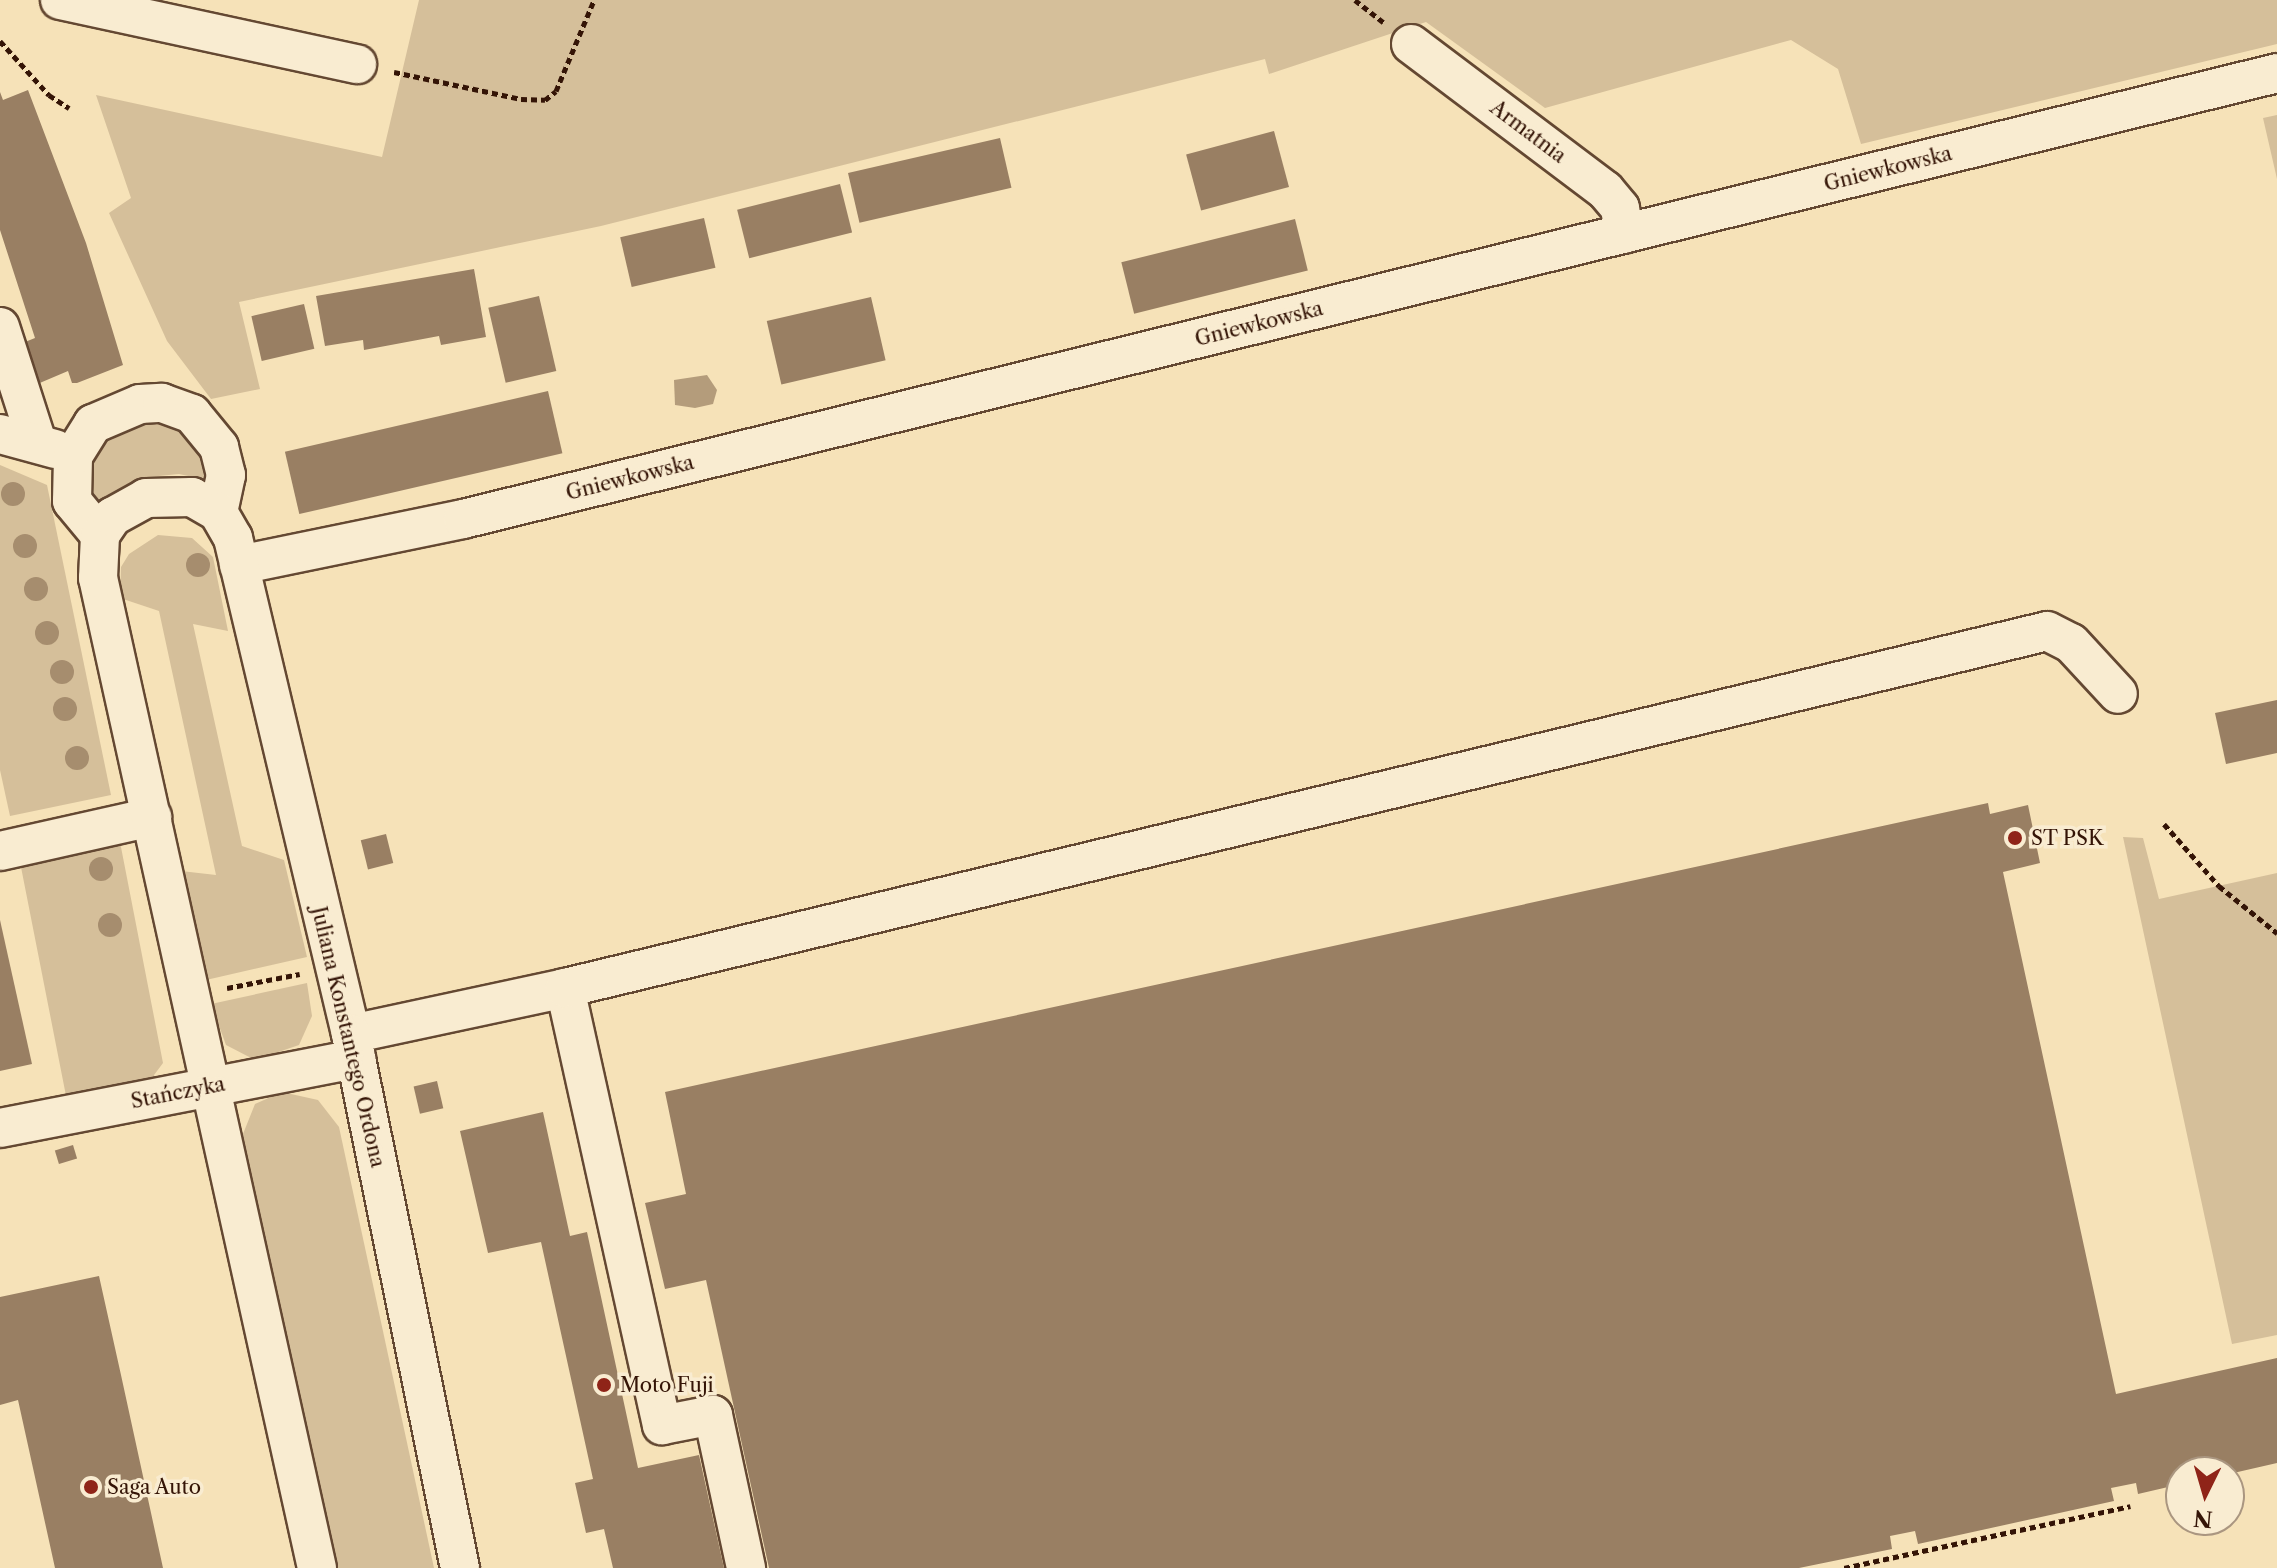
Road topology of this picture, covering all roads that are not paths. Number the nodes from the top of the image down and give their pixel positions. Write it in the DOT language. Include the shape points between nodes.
graph roads {
  1 [pos="60,0"];
  2 [pos="1411,44"];
  3 [pos="357,64"];
  4 [pos="2277,73"];
  5 [pos="1624,234"];
  6 [pos="0,327"];
  7 [pos="0,434"];
  8 [pos="37,442"];
  9 [pos="73,456"];
  10 [pos="218,512"];
  11 [pos="100,535"];
  12 [pos="239,565"];
  13 [pos="2118,694"];
  14 [pos="152,817"];
  15 [pos="0,851"];
  16 [pos="565,988"];
  17 [pos="353,1047"];
  18 [pos="212,1087"];
  19 [pos="0,1128"];
  20 [pos="317,1568"];
  21 [pos="460,1568"];
  22 [pos="746,1568"];
  1 -- 3 [label="street"];
  2 -- 5 [label="street, Armatnia" via="1605,190 1620,208"];
  4 -- 5 [label="street, Gniewkowska"];
  5 -- 12 [label="street, Gniewkowska" via="463,519"];
  6 -- 8 [label="street"];
  7 -- 8 [label="street"];
  8 -- 9 [label="street"];
  9 -- 10 [label="street" via="93,424 123,408 162,403 192,414 219,447 226,475"];
  9 -- 11 [label="street" via="72,501"];
  10 -- 11 [label="street" via="192,497 146,498 112,517"];
  10 -- 12 [label="street, Juliana Konstantego Ordona" via="233,538"];
  11 -- 14 [label="street" via="98,578"];
  12 -- 17 [label="street, Juliana Konstantego Ordona"];
  13 -- 16 [label="street, Stańczyka" via="2071,643 2047,631"];
  14 -- 15 [label="street"];
  14 -- 18 [label="street"];
  16 -- 17 [label="street, Stańczyka"];
  16 -- 22 [label="street" via="662,1425 713,1415"];
  17 -- 18 [label="street, Stańczyka"];
  17 -- 21 [label="street, Juliana Konstantego Ordona"];
  18 -- 19 [label="street, Stańczyka"];
  18 -- 20 [label="street"];
}
